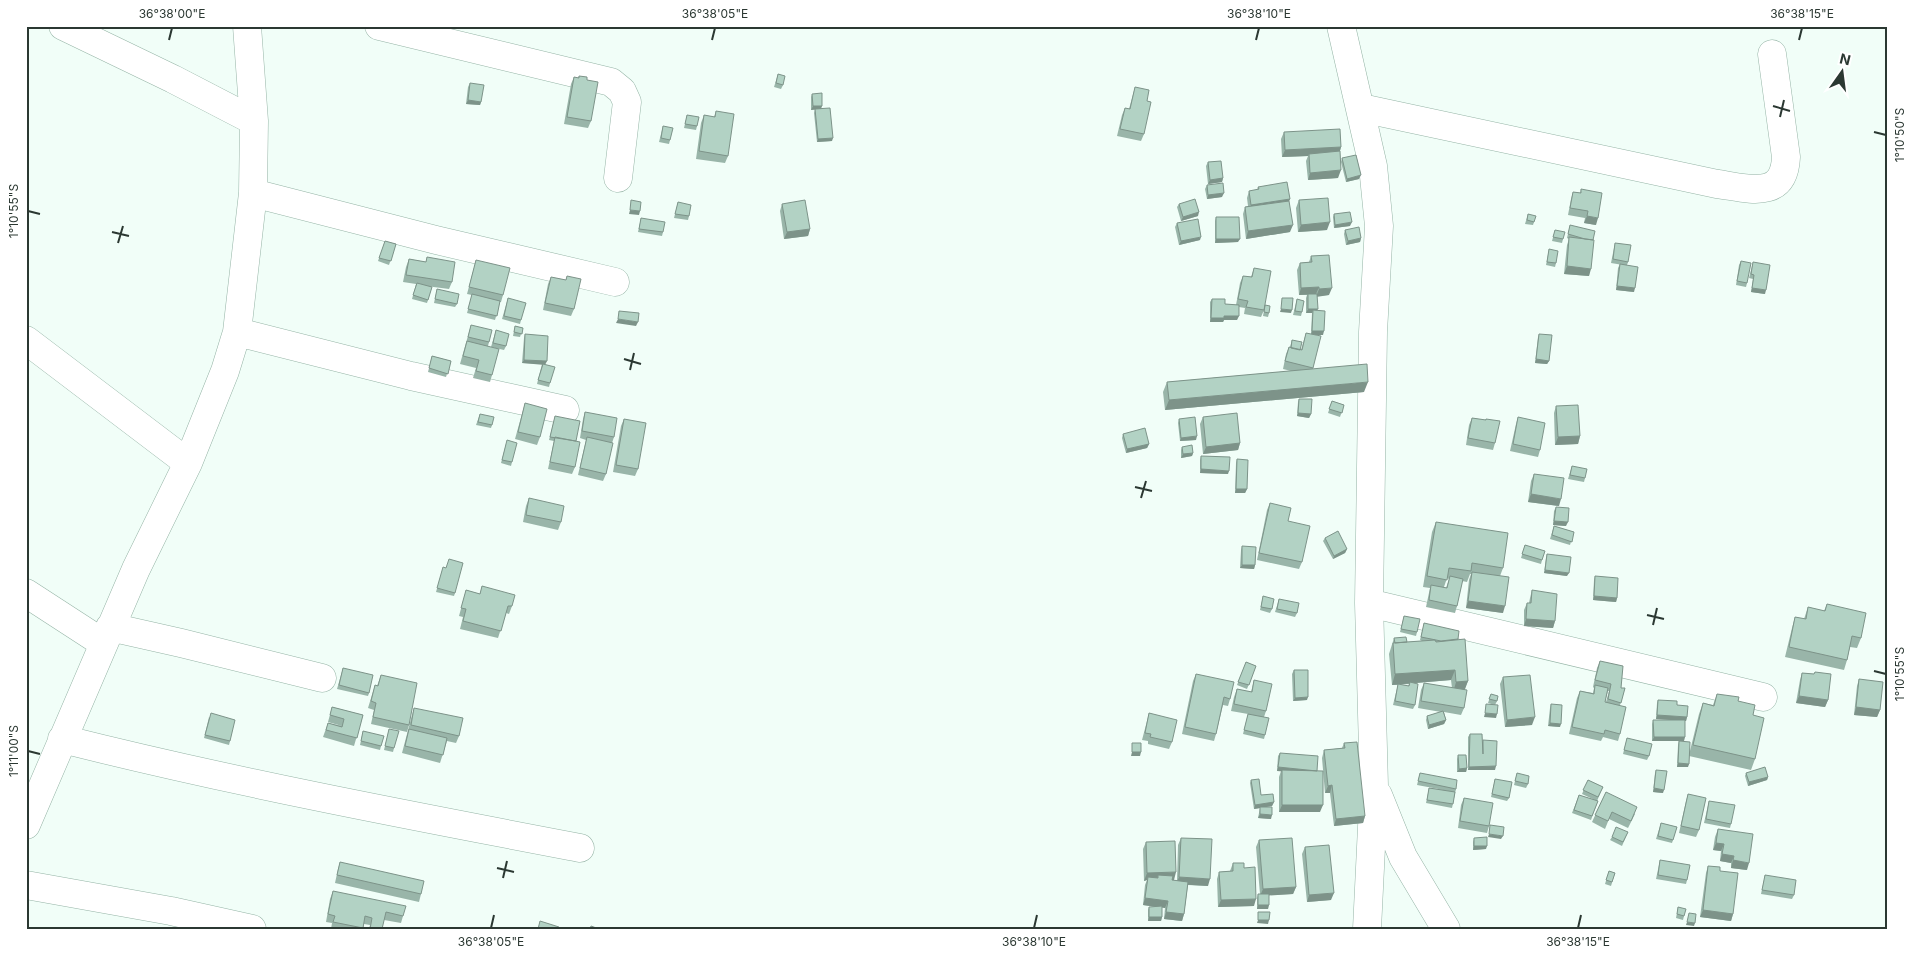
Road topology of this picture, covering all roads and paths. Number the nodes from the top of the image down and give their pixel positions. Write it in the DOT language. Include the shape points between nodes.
graph roads {
  1 [pos="63,26"];
  2 [pos="247,26"];
  3 [pos="379,26"];
  4 [pos="1341,26"];
  5 [pos="1772,54"];
  6 [pos="1361,108"];
  7 [pos="254,122"];
  8 [pos="618,178"];
  9 [pos="254,193"];
  10 [pos="615,282"];
  11 [pos="237,332"];
  12 [pos="26,340"];
  13 [pos="565,410"];
  14 [pos="188,462"];
  15 [pos="26,593"];
  16 [pos="1369,603"];
  17 [pos="107,635"];
  18 [pos="322,678"];
  19 [pos="1763,697"];
  20 [pos="62,739"];
  21 [pos="36,771"];
  22 [pos="1374,786"];
  23 [pos="26,825"];
  24 [pos="580,848"];
  25 [pos="26,885"];
  26 [pos="252,929"];
  27 [pos="1367,929"];
  28 [pos="1446,929"];
  1 -- 7 [label="street"];
  2 -- 7 [label="street"];
  3 -- 8 [label="street" via="611,82 622,91 627,102"];
  4 -- 6 [label="street"];
  5 -- 6 [label="street" via="1786,157 1785,171 1778,182 1762,190 1717,184"];
  6 -- 16 [label="street" via="1373,166 1379,226 1373,332"];
  7 -- 9 [label="street"];
  9 -- 10 [label="street"];
  9 -- 11 [label="street"];
  11 -- 13 [label="street" via="411,376"];
  11 -- 14 [label="street" via="225,371"];
  12 -- 14 [label="street"];
  14 -- 17 [label="street"];
  15 -- 17 [label="street"];
  16 -- 19 [label="street"];
  16 -- 22 [label="street"];
  17 -- 18 [label="street" via="180,642"];
  17 -- 20 [label="street"];
  20 -- 21 [label="street"];
  20 -- 24 [label="street" via="166,765 374,809"];
  21 -- 23 [label="street"];
  22 -- 27 [label="street"];
  22 -- 28 [label="street" via="1403,857"];
  25 -- 26 [label="street"];
}
